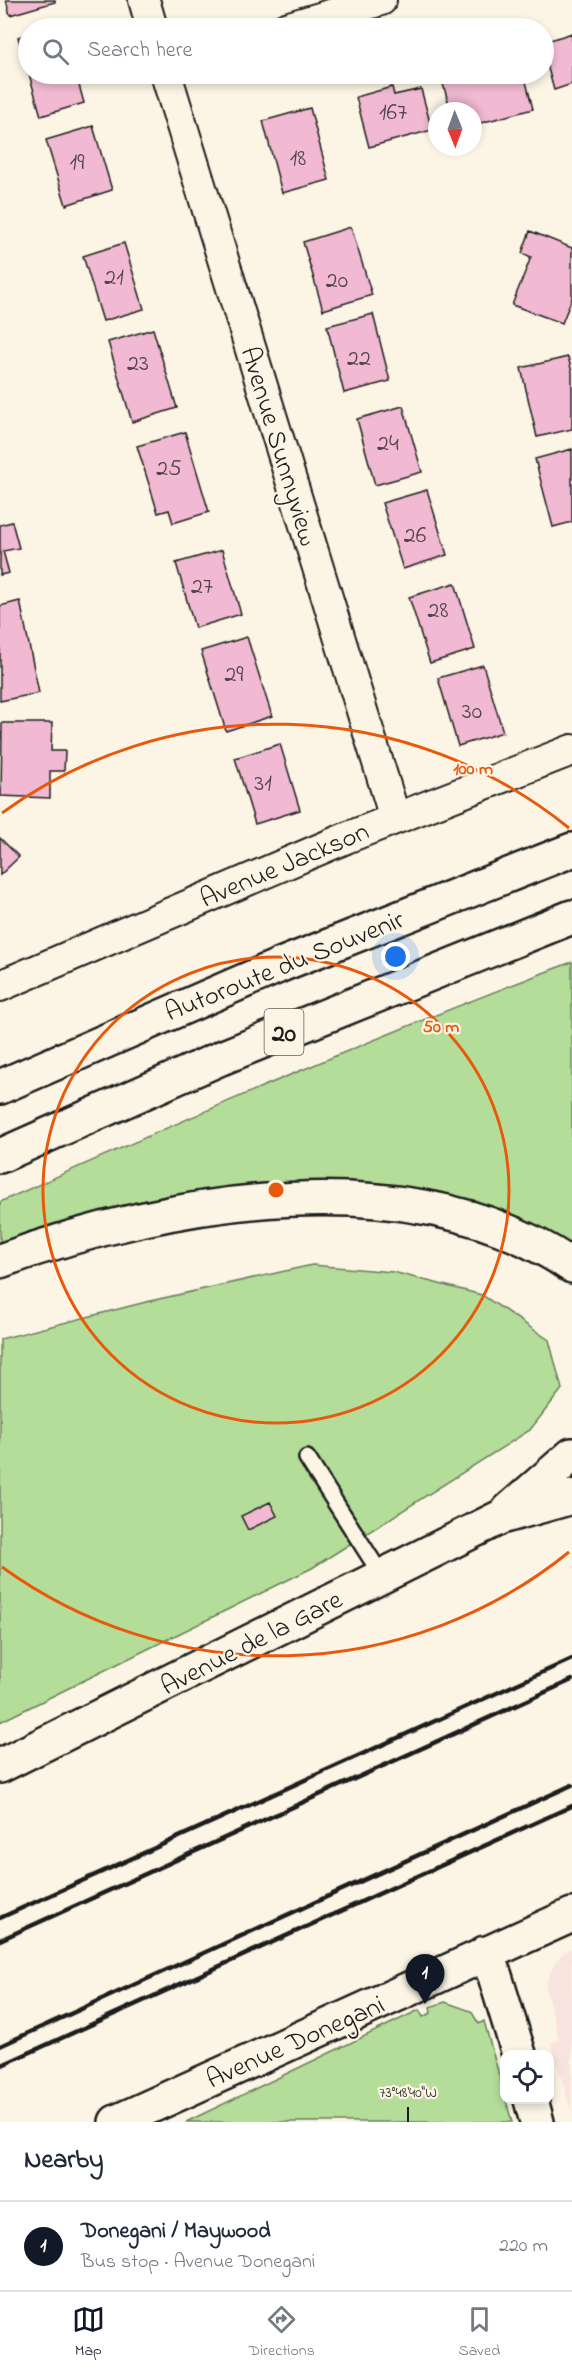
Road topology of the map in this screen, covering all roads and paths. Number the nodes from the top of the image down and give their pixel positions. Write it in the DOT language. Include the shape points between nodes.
graph roads {
  1 [pos="144,0"];
  2 [pos="381,0"];
  3 [pos="149,18"];
  4 [pos="320,18"];
  5 [pos="169,84"];
  6 [pos="572,750"];
  7 [pos="395,818"];
  8 [pos="572,850"];
  9 [pos="572,917"];
  10 [pos="0,986"];
  11 [pos="0,1087"];
  12 [pos="0,1156"];
  13 [pos="0,1261"];
  14 [pos="572,1266"];
  15 [pos="572,1455"];
  16 [pos="307,1458"];
  17 [pos="572,1497"];
  18 [pos="501,1517"];
  19 [pos="382,1576"];
  20 [pos="0,1766"];
  21 [pos="572,1914"];
  22 [pos="485,1953"];
  23 [pos="518,2050"];
  24 [pos="532,2104"];
  25 [pos="116,2122"];
  26 [pos="537,2122"];
  1 -- 3 [label="street"];
  2 -- 4 [label="street"];
  5 -- 7 [label="street, Avenue Sunnyview"];
  6 -- 7 [label="street, Avenue Jackson"];
  7 -- 10 [label="street, Avenue Jackson"];
  8 -- 11 [label="main road, Autoroute du Souvenir / 20" via="283,964"];
  9 -- 12 [label="main road, 20" via="221,1058"];
  13 -- 14 [label="main road" via="80,1234 151,1216 231,1204 311,1200 383,1202 460,1216 530,1241"];
  15 -- 18 [label="main road, Avenue de la Gare"];
  16 -- 19 [label="lane"];
  17 -- 18 [label="main road, Avenue de la Gare"];
  18 -- 19 [label="main road, Avenue de la Gare"];
  19 -- 20 [label="main road, Avenue de la Gare"];
  21 -- 22 [label="main road, Avenue Donegani"];
  22 -- 23 [label="main road"];
  22 -- 25 [label="main road, Avenue Donegani"];
  24 -- 26 [label="main road"];
}
